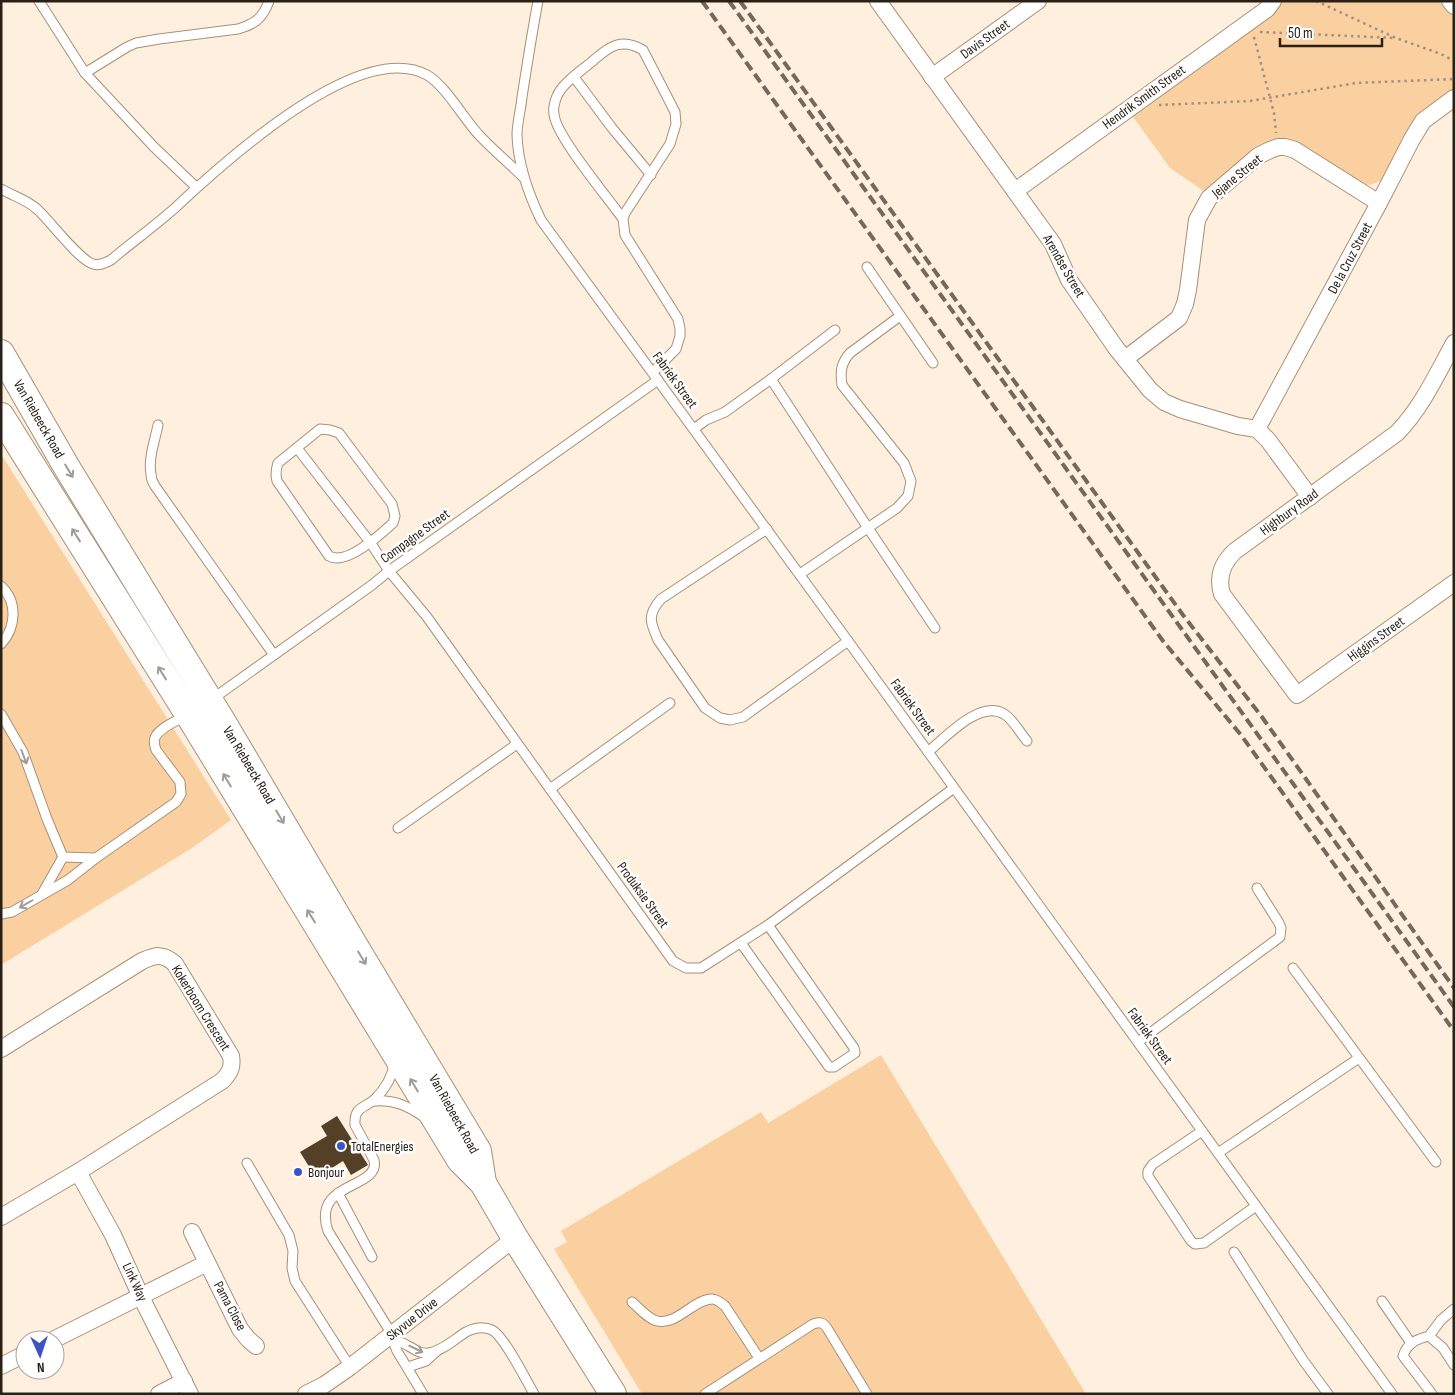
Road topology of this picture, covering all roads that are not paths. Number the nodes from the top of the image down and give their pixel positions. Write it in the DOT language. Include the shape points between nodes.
graph roads {
  1 [pos="39,1"];
  2 [pos="269,1"];
  3 [pos="538,1"];
  4 [pos="878,1"];
  5 [pos="1038,1"];
  6 [pos="1273,1"];
  7 [pos="1450,1"];
  8 [pos="1454,6"];
  9 [pos="86,73"];
  10 [pos="574,77"];
  11 [pos="932,77"];
  12 [pos="1454,98"];
  13 [pos="651,175"];
  14 [pos="524,177"];
  15 [pos="196,187"];
  16 [pos="1,189"];
  17 [pos="1015,191"];
  18 [pos="1379,203"];
  19 [pos="623,219"];
  20 [pos="867,267"];
  21 [pos="900,316"];
  22 [pos="836,330"];
  23 [pos="1454,343"];
  24 [pos="1,353"];
  25 [pos="1125,359"];
  26 [pos="933,363"];
  27 [pos="653,372"];
  28 [pos="658,380"];
  29 [pos="771,380"];
  30 [pos="1,416"];
  31 [pos="158,425"];
  32 [pos="694,429"];
  33 [pos="1257,429"];
  34 [pos="296,448"];
  35 [pos="1310,497"];
  36 [pos="868,528"];
  37 [pos="767,529"];
  38 [pos="370,542"];
  39 [pos="389,571"];
  40 [pos="800,574"];
  41 [pos="1454,583"];
  42 [pos="1,586"];
  43 [pos="935,628"];
  44 [pos="848,641"];
  45 [pos="1,644"];
  46 [pos="274,655"];
  47 [pos="1298,695"];
  48 [pos="670,703"];
  49 [pos="199,707"];
  50 [pos="1,714"];
  51 [pos="1027,741"];
  52 [pos="517,744"];
  53 [pos="928,752"];
  54 [pos="954,788"];
  55 [pos="550,790"];
  56 [pos="398,828"];
  57 [pos="63,857"];
  58 [pos="96,858"];
  59 [pos="1257,888"];
  60 [pos="42,895"];
  61 [pos="1,914"];
  62 [pos="768,925"];
  63 [pos="741,944"];
  64 [pos="1293,968"];
  65 [pos="1138,1042"];
  66 [pos="1,1049"];
  67 [pos="394,1052"];
  68 [pos="1359,1058"];
  69 [pos="374,1101"];
  70 [pos="440,1126"];
  71 [pos="1202,1131"];
  72 [pos="1218,1153"];
  73 [pos="1436,1162"];
  74 [pos="247,1163"];
  75 [pos="78,1172"];
  76 [pos="483,1183"];
  77 [pos="338,1193"];
  78 [pos="1256,1206"];
  79 [pos="1,1216"];
  80 [pos="192,1232"];
  81 [pos="515,1238"];
  82 [pos="1234,1252"];
  83 [pos="372,1257"];
  84 [pos="208,1263"];
  85 [pos="142,1297"];
  86 [pos="1382,1301"];
  87 [pos="632,1302"];
  88 [pos="1454,1310"];
  89 [pos="65,1334"];
  90 [pos="1429,1336"];
  91 [pos="393,1338"];
  92 [pos="1411,1343"];
  93 [pos="256,1346"];
  94 [pos="438,1350"];
  95 [pos="760,1358"];
  96 [pos="15,1359"];
  97 [pos="1454,1365"];
  98 [pos="1,1366"];
  99 [pos="350,1367"];
  100 [pos="408,1367"];
  101 [pos="187,1387"];
  102 [pos="159,1394"];
  103 [pos="306,1394"];
  104 [pos="423,1394"];
  105 [pos="534,1394"];
  106 [pos="613,1394"];
  107 [pos="705,1394"];
  108 [pos="868,1394"];
  109 [pos="1328,1394"];
  110 [pos="1392,1394"];
  111 [pos="1432,1394"];
  1 -- 9 [label="lane"];
  2 -- 9 [label="lane" via="259,19 250,25 136,43"];
  3 -- 14 [label="lane, Fabriek Street" via="517,134"];
  4 -- 11 [label="street, Arendse Street"];
  5 -- 11 [label="street, Davis Street"];
  6 -- 17 [label="street, Hendrik Smith Street" via="1267,9"];
  7 -- 8 [label="street"];
  9 -- 15 [label="lane"];
  10 -- 13 [label="lane"];
  10 -- 13 [label="lane" via="606,50 620,44 634,45 642,50 675,112 676,124 670,144"];
  10 -- 19 [label="lane" via="557,96 554,107 556,123 571,149"];
  11 -- 17 [label="street, Arendse Street"];
  12 -- 18 [label="street, De la Cruz Street" via="1423,121"];
  13 -- 19 [label="lane"];
  14 -- 15 [label="lane" via="479,135 438,84 415,70 393,68 346,80 290,113"];
  14 -- 27 [label="lane, Fabriek Street" via="541,220"];
  15 -- 16 [label="lane" via="111,260 98,264 84,258 33,206"];
  17 -- 25 [label="street, Arendse Street" via="1053,244 1069,280"];
  18 -- 25 [label="street, Jejane Street" via="1295,150 1278,147 1258,156 1209,198 1197,220 1188,290 1178,318"];
  18 -- 33 [label="street, De la Cruz Street"];
  19 -- 27 [label="lane" via="625,235 678,319 680,329 676,349"];
  20 -- 21 [label="lane"];
  21 -- 26 [label="lane"];
  21 -- 36 [label="lane" via="850,353 841,367 842,385 904,463 911,481 908,496"];
  22 -- 29 [label="lane"];
  23 -- 35 [label="street, Highbury Road" via="1406,424 1388,441"];
  24 -- 49 [label="main road, Van Riebeeck Road, one-way"];
  25 -- 33 [label="street, Arendse Street" via="1164,402 1188,412"];
  27 -- 28 [label="lane, Fabriek Street"];
  28 -- 32 [label="lane, Fabriek Street"];
  28 -- 39 [label="lane, Compagne Street"];
  29 -- 32 [label="lane"];
  29 -- 36 [label="lane"];
  49 -- 30 [label="main road, Van Riebeeck Road, one-way"];
  31 -- 46 [label="lane" via="151,465 155,486"];
  32 -- 37 [label="lane, Fabriek Street"];
  33 -- 35 [label="street"];
  34 -- 38 [label="lane, Produksie Street"];
  34 -- 38 [label="lane" via="278,463 277,481 329,556 343,558"];
  34 -- 38 [label="lane" via="320,429 339,433 394,511 393,523"];
  35 -- 47 [label="street, Highbury Road" via="1235,551 1225,562 1220,577 1222,594"];
  36 -- 40 [label="lane"];
  36 -- 43 [label="lane"];
  37 -- 40 [label="lane, Fabriek Street"];
  37 -- 44 [label="lane" via="661,599 653,608 650,618 658,640 705,708 720,718 743,717"];
  38 -- 39 [label="lane, Produksie Street"];
  39 -- 46 [label="lane, Compagne Street"];
  39 -- 52 [label="lane, Produksie Street" via="427,617"];
  40 -- 44 [label="lane, Fabriek Street"];
  41 -- 47 [label="street, Higgins Street"];
  42 -- 45 [label="lane" via="13,604 14,616"];
  44 -- 53 [label="lane, Fabriek Street"];
  46 -- 49 [label="lane, Compagne Street"];
  48 -- 55 [label="lane"];
  49 -- 58 [label="lane, Compagne Street" via="166,727 155,738 156,750 180,782 181,794 176,802"];
  67 -- 49 [label="main road, Van Riebeeck Road, one-way"];
  49 -- 76 [label="main road, Van Riebeeck Road, one-way" via="478,1152"];
  50 -- 57 [label="lane, one-way" via="23,752"];
  51 -- 53 [label="lane" via="1007,716 986,711 970,718"];
  52 -- 55 [label="lane, Produksie Street"];
  52 -- 56 [label="lane"];
  53 -- 54 [label="lane, Fabriek Street"];
  54 -- 62 [label="lane, Produksie Street"];
  54 -- 65 [label="lane, Fabriek Street"];
  55 -- 63 [label="lane, Produksie Street" via="673,961 686,968 701,968"];
  57 -- 58 [label="lane"];
  57 -- 60 [label="lane"];
  58 -- 60 [label="lane"];
  59 -- 65 [label="lane" via="1281,928 1280,937"];
  60 -- 61 [label="lane, one-way" via="12,912"];
  62 -- 63 [label="lane, Produksie Street"];
  62 -- 63 [label="lane" via="854,1048 854,1053 834,1068 829,1066"];
  64 -- 68 [label="lane"];
  65 -- 71 [label="lane, Fabriek Street"];
  66 -- 75 [label="street, Kokerboom Crescent" via="142,961 160,956 175,964 231,1056 232,1069 222,1081"];
  67 -- 69 [label="lane" via="388,1083"];
  70 -- 67 [label="main road, Van Riebeeck Road, one-way"];
  68 -- 72 [label="lane"];
  68 -- 73 [label="lane"];
  69 -- 70 [label="lane" via="396,1102"];
  69 -- 77 [label="lane" via="360,1108 354,1119 376,1166 368,1176"];
  70 -- 76 [label="main road, Van Riebeeck Road" via="460,1160"];
  71 -- 72 [label="lane, Fabriek Street"];
  71 -- 78 [label="lane" via="1153,1164 1148,1171 1148,1176 1192,1241 1204,1243"];
  72 -- 78 [label="lane, Fabriek Street"];
  74 -- 99 [label="lane" via="289,1235 295,1281"];
  75 -- 79 [label="street, Kokerboom Crescent"];
  75 -- 85 [label="street, Link Way" via="113,1234"];
  76 -- 81 [label="main road, Van Riebeeck Road"];
  77 -- 83 [label="lane"];
  77 -- 91 [label="lane" via="327,1205 328,1231"];
  78 -- 110 [label="lane, Fabriek Street"];
  80 -- 84 [label="street, Pama Close"];
  81 -- 91 [label="street, Skyvue Drive"];
  81 -- 106 [label="main road, Van Riebeeck Road"];
  82 -- 109 [label="lane"];
  84 -- 85 [label="street"];
  84 -- 93 [label="street, Pama Close" via="240,1329"];
  85 -- 89 [label="street"];
  85 -- 101 [label="street, Link Way"];
  86 -- 92 [label="lane"];
  87 -- 95 [label="lane" via="653,1319 668,1321 704,1301 719,1300"];
  88 -- 90 [label="lane"];
  90 -- 92 [label="lane"];
  90 -- 97 [label="lane" via="1443,1348"];
  91 -- 94 [label="lane, one-way" via="421,1352"];
  91 -- 99 [label="street, Skyvue Drive"];
  91 -- 100 [label="lane"];
  92 -- 111 [label="lane" via="1403,1356"];
  94 -- 100 [label="lane" via="426,1361"];
  94 -- 105 [label="lane" via="470,1330 483,1327 493,1331"];
  95 -- 107 [label="lane"];
  95 -- 108 [label="lane" via="813,1324 824,1323"];
  96 -- 98 [label="street"];
  99 -- 103 [label="street, Skyvue Drive"];
  100 -- 104 [label="lane"];
  101 -- 102 [label="street"];
}
